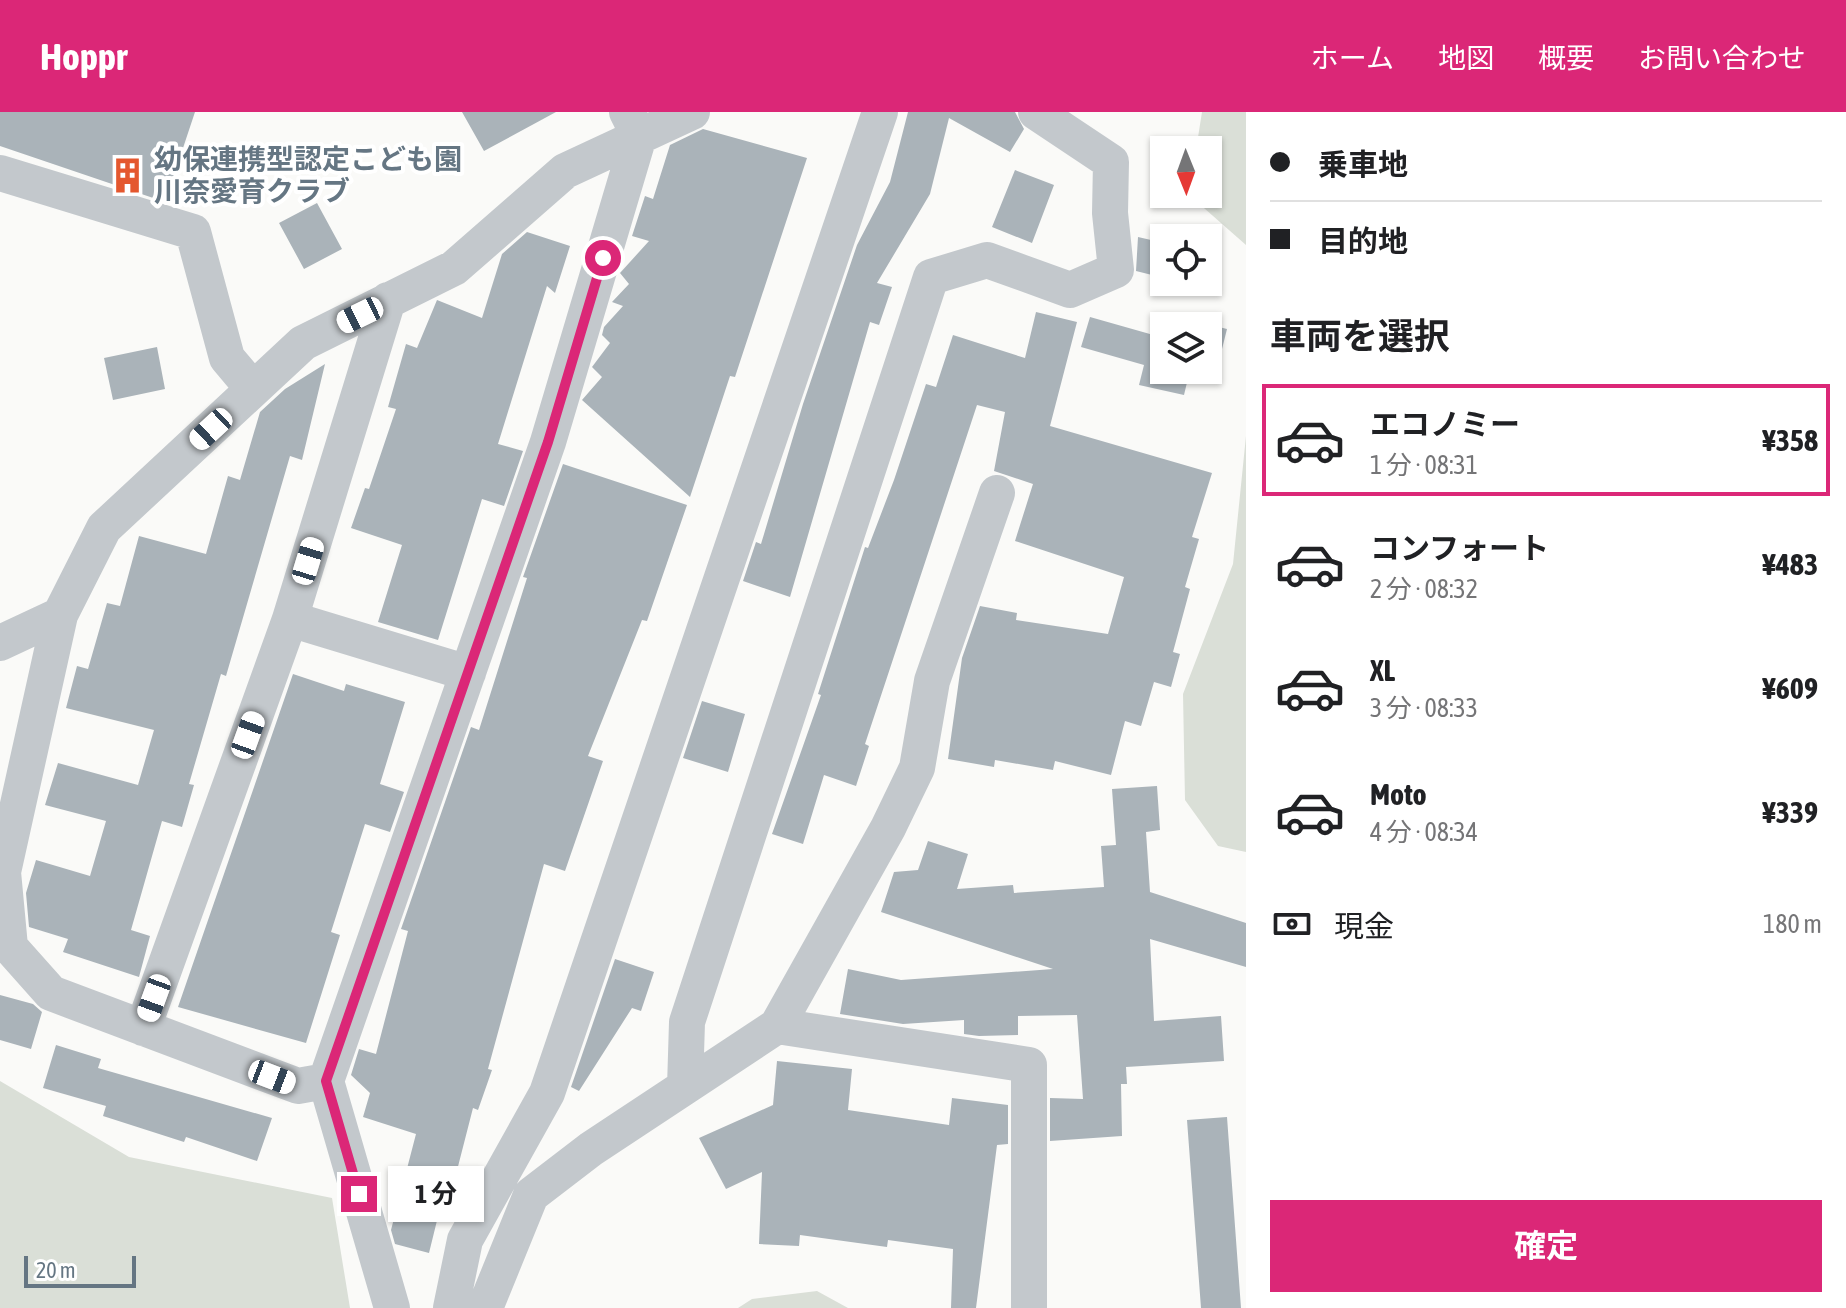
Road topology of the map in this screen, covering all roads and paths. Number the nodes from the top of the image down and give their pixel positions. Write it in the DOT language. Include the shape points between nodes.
graph roads {
  1 [pos="692,112"];
  2 [pos="880,112"];
  3 [pos="1036,112"];
  4 [pos="633,124"];
  5 [pos="0,173"];
  6 [pos="388,300"];
  7 [pos="253,389"];
  8 [pos="997,493"];
  9 [pos="60,615"];
  10 [pos="290,619"];
  11 [pos="0,643"];
  12 [pos="468,673"];
  13 [pos="777,1026"];
  14 [pos="143,1028"];
  15 [pos="326,1081"];
  16 [pos="685,1087"];
  17 [pos="392,1308"];
  18 [pos="451,1308"];
  19 [pos="485,1308"];
  20 [pos="1029,1308"];
  1 -- 4 [label="street"];
  2 -- 18 [label="street" via="547,1093 465,1240"];
  3 -- 16 [label="street" via="1111,162 1116,270 1070,290 987,260 931,277 687,1022"];
  4 -- 6 [label="street" via="565,171 454,268"];
  4 -- 12 [label="street" via="548,442"];
  5 -- 7 [label="street" via="193,232 227,358"];
  6 -- 7 [label="street" via="303,343"];
  6 -- 10 [label="street"];
  7 -- 9 [label="street" via="104,528"];
  8 -- 13 [label="street" via="932,681 917,768"];
  9 -- 11 [label="street"];
  9 -- 14 [label="street" via="3,872 10,947 51,993"];
  10 -- 12 [label="street"];
  10 -- 14 [label="street"];
  12 -- 15 [label="street"];
  13 -- 16 [label="street"];
  13 -- 20 [label="street" via="1029,1065"];
  14 -- 15 [label="street" via="298,1086"];
  15 -- 17 [label="street"];
  16 -- 19 [label="street" via="531,1195"];
}
